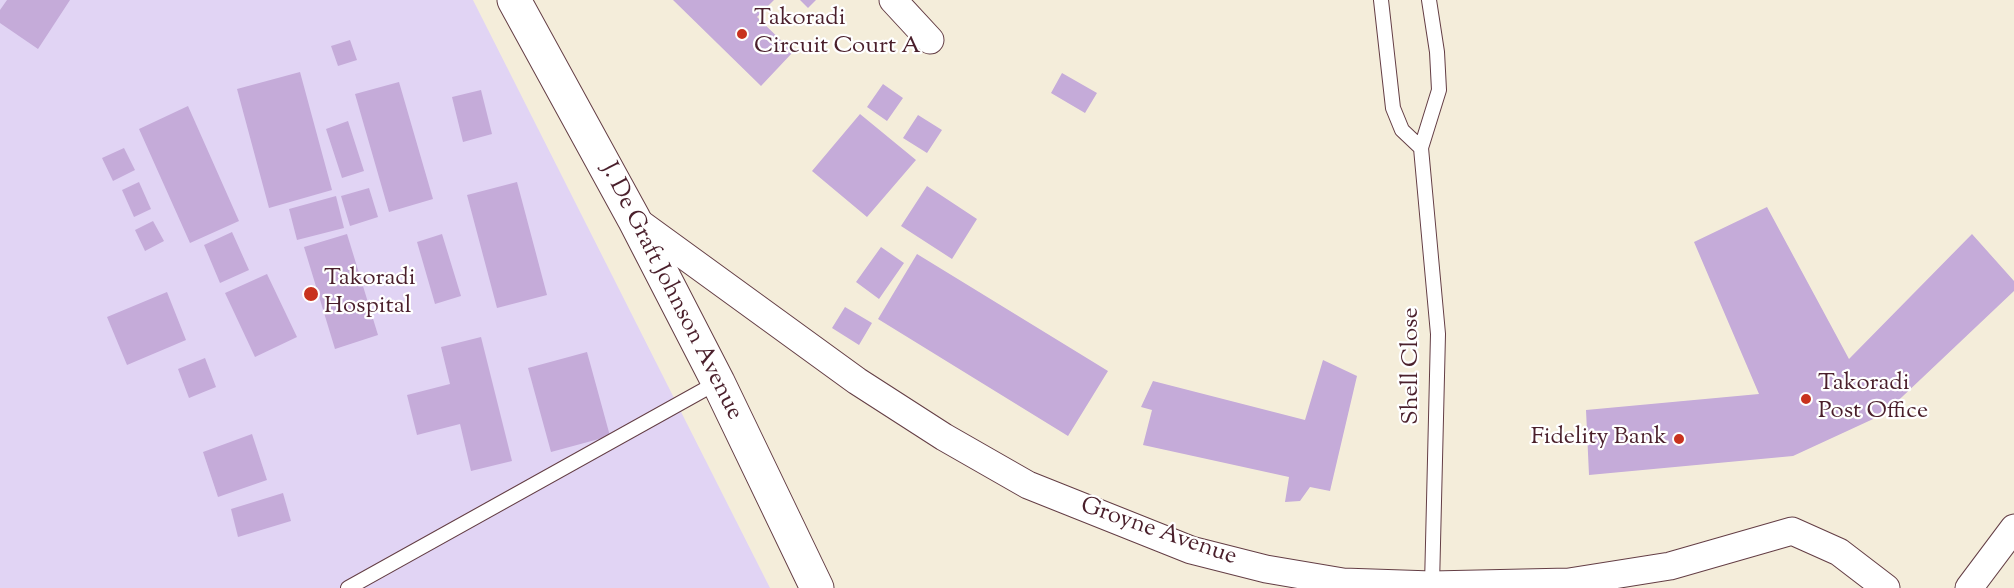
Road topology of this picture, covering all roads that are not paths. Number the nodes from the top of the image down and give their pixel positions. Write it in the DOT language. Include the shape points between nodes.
graph roads {
  1 [pos="514,0"];
  2 [pos="893,0"];
  3 [pos="1381,0"];
  4 [pos="1429,0"];
  5 [pos="930,40"];
  6 [pos="1421,148"];
  7 [pos="634,219"];
  8 [pos="718,382"];
  9 [pos="2014,528"];
  10 [pos="1432,585"];
  11 [pos="348,588"];
  12 [pos="817,588"];
  13 [pos="1886,588"];
  14 [pos="1969,588"];
  1 -- 7 [label="street, J. De Graft Johnson Avenue"];
  2 -- 5 [label="street"];
  3 -- 6 [label="lane" via="1393,108 1402,130"];
  4 -- 6 [label="lane, Shell Close" via="1438,90"];
  6 -- 10 [label="lane, Shell Close" via="1438,334"];
  7 -- 8 [label="street, J. De Graft Johnson Avenue"];
  7 -- 10 [label="street, Groyne Avenue" via="857,381 1028,485 1191,550 1266,569 1343,582"];
  8 -- 11 [label="lane"];
  8 -- 12 [label="street, J. De Graft Johnson Avenue"];
  9 -- 14 [label="street"];
  10 -- 13 [label="street, Groyne Avenue" via="1569,582 1670,566 1792,531 1839,552"];
}
